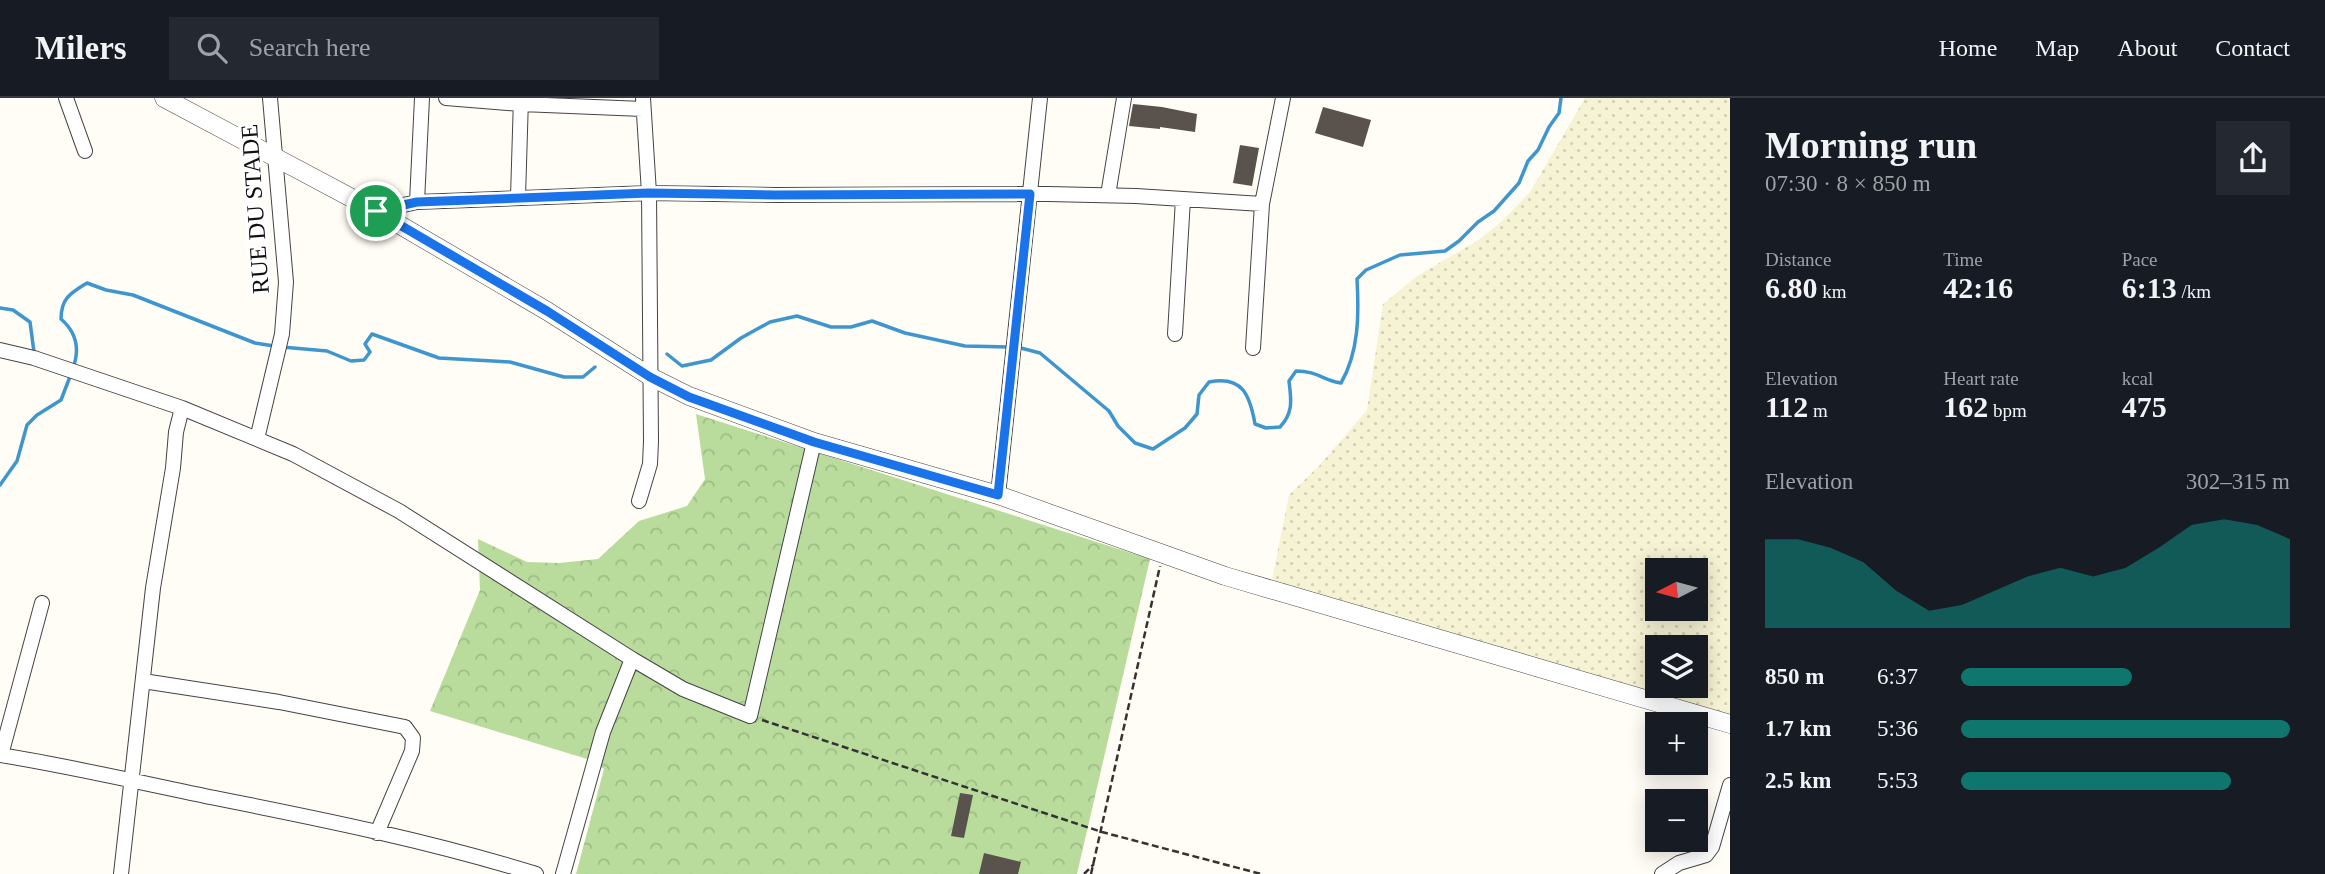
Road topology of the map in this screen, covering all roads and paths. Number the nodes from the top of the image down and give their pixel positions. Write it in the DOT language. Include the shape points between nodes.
graph roads {
  1 [pos="65,98"];
  2 [pos="164,98"];
  3 [pos="270,98"];
  4 [pos="422,98"];
  5 [pos="446,98"];
  6 [pos="1040,98"];
  7 [pos="1124,98"];
  8 [pos="1283,98"];
  9 [pos="521,101"];
  10 [pos="643,103"];
  11 [pos="85,151"];
  12 [pos="274,157"];
  13 [pos="649,193"];
  14 [pos="1030,194"];
  15 [pos="1108,195"];
  16 [pos="518,197"];
  17 [pos="1183,199"];
  18 [pos="417,202"];
  19 [pos="1262,204"];
  20 [pos="376,211"];
  21 [pos="1175,334"];
  22 [pos="1254,348"];
  23 [pos="0,350"];
  24 [pos="650,377"];
  25 [pos="182,408"];
  26 [pos="257,439"];
  27 [pos="814,442"];
  28 [pos="998,495"];
  29 [pos="639,501"];
  30 [pos="1162,555"];
  31 [pos="42,603"];
  32 [pos="632,659"];
  33 [pos="143,681"];
  34 [pos="750,716"];
  35 [pos="1730,724"];
  36 [pos="0,755"];
  37 [pos="133,780"];
  38 [pos="1730,785"];
  39 [pos="1102,832"];
  40 [pos="377,833"];
  41 [pos="1094,863"];
  42 [pos="121,874"];
  43 [pos="536,874"];
  44 [pos="563,874"];
  45 [pos="1084,874"];
  46 [pos="1091,874"];
  47 [pos="1261,874"];
  48 [pos="1662,874"];
  1 -- 11 [label="street"];
  2 -- 12 [label="street"];
  3 -- 12 [label="street, RUE DU STADE"];
  4 -- 18 [label="street"];
  5 -- 9 [label="street"];
  6 -- 14 [label="street"];
  7 -- 15 [label="street"];
  8 -- 19 [label="street"];
  9 -- 10 [label="street"];
  9 -- 16 [label="street"];
  10 -- 13 [label="street"];
  12 -- 20 [label="street"];
  12 -- 26 [label="street, RUE DU STADE" via="286,282 283,324"];
  13 -- 14 [label="street"];
  13 -- 16 [label="street"];
  13 -- 24 [label="street"];
  14 -- 15 [label="street"];
  14 -- 28 [label="street"];
  15 -- 17 [label="street"];
  16 -- 18 [label="street"];
  17 -- 19 [label="street"];
  17 -- 21 [label="street"];
  18 -- 20 [label="street"];
  19 -- 22 [label="street"];
  20 -- 24 [label="street"];
  23 -- 25 [label="street"];
  24 -- 27 [label="street" via="689,397"];
  24 -- 29 [label="street" via="650,464"];
  25 -- 26 [label="street"];
  25 -- 33 [label="street" via="160,537"];
  26 -- 32 [label="street" via="399,511"];
  27 -- 28 [label="street"];
  27 -- 34 [label="street"];
  28 -- 30 [label="street"];
  30 -- 35 [label="street"];
  30 -- 39 [label="path"];
  31 -- 36 [label="street"];
  32 -- 34 [label="street" via="682,689"];
  32 -- 44 [label="street" via="603,732"];
  33 -- 37 [label="street"];
  33 -- 40 [label="street" via="405,726 413,738 412,751"];
  34 -- 39 [label="path"];
  36 -- 37 [label="street"];
  37 -- 40 [label="street"];
  37 -- 42 [label="street"];
  38 -- 48 [label="street" via="1706,855"];
  39 -- 41 [label="path"];
  39 -- 47 [label="path"];
  40 -- 43 [label="street"];
  41 -- 45 [label="path"];
  41 -- 46 [label="path"];
}
